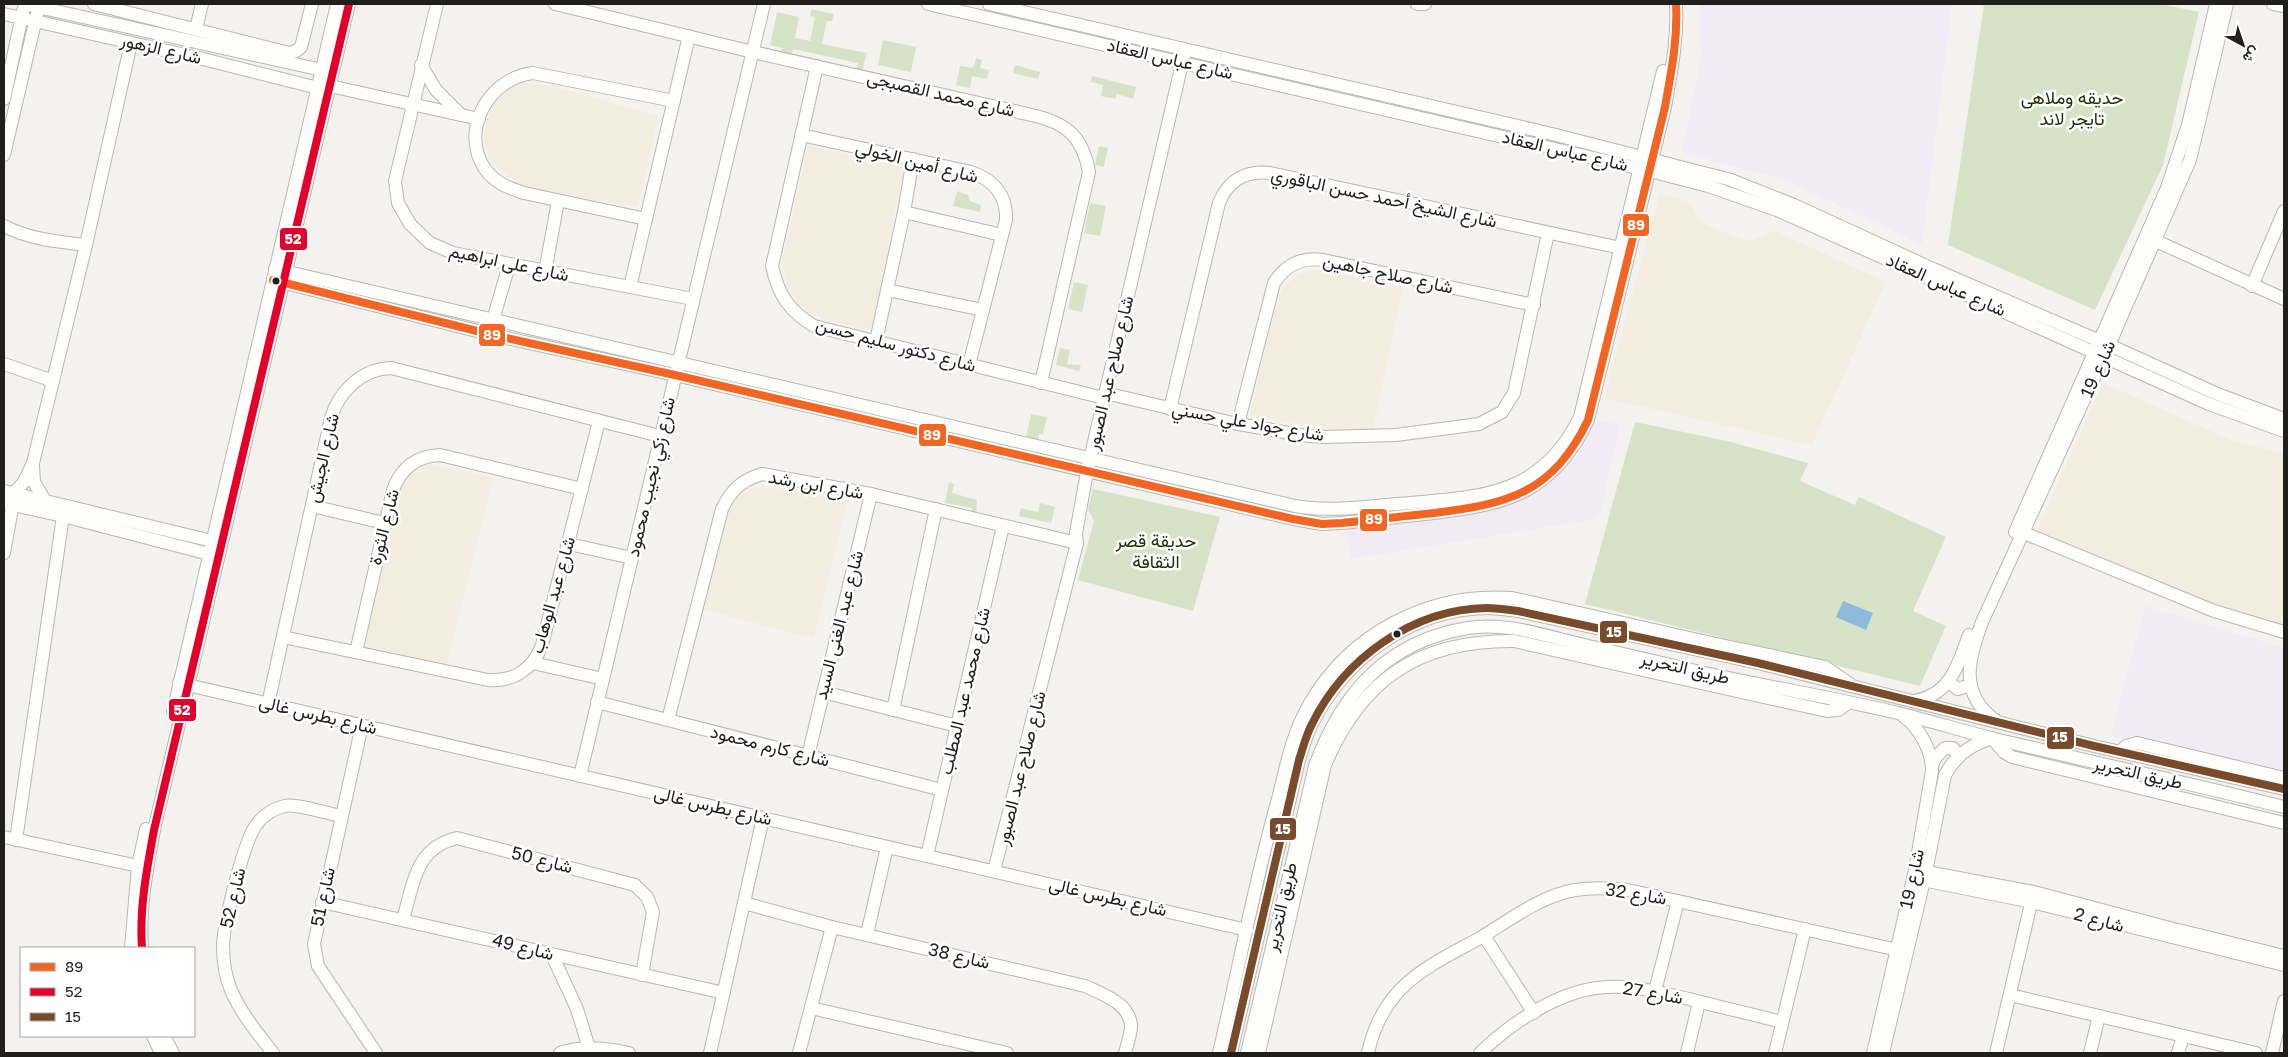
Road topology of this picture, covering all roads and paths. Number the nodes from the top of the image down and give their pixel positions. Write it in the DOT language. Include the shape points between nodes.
graph roads {
  1 [pos="24,4"];
  2 [pos="94,4"];
  3 [pos="202,4"];
  4 [pos="312,4"];
  5 [pos="337,4"];
  6 [pos="349,4"];
  7 [pos="437,4"];
  8 [pos="555,4"];
  9 [pos="764,4"];
  10 [pos="928,4"];
  11 [pos="989,4"];
  12 [pos="1418,4"];
  13 [pos="1425,4"];
  14 [pos="1669,4"];
  15 [pos="1676,4"];
  16 [pos="2216,4"];
  17 [pos="2227,4"];
  18 [pos="2273,4"];
  19 [pos="2284,6"];
  20 [pos="39,8"];
  21 [pos="4,14"];
  22 [pos="21,18"];
  23 [pos="35,22"];
  24 [pos="196,29"];
  25 [pos="689,36"];
  26 [pos="131,43"];
  27 [pos="753,52"];
  28 [pos="1184,56"];
  29 [pos="421,65"];
  30 [pos="817,66"];
  31 [pos="322,70"];
  32 [pos="324,87"];
  33 [pos="4,99"];
  34 [pos="674,101"];
  35 [pos="412,104"];
  36 [pos="464,116"];
  37 [pos="479,119"];
  38 [pos="802,135"];
  39 [pos="4,155"];
  40 [pos="913,159"];
  41 [pos="1647,164"];
  42 [pos="558,201"];
  43 [pos="2284,211"];
  44 [pos="904,212"];
  45 [pos="646,219"];
  46 [pos="4,226"];
  47 [pos="1548,233"];
  48 [pos="1002,235"];
  49 [pos="2156,242"];
  50 [pos="86,246"];
  51 [pos="1621,248"];
  52 [pos="509,265"];
  53 [pos="545,272"];
  54 [pos="279,276"];
  55 [pos="2252,286"];
  56 [pos="630,287"];
  57 [pos="887,290"];
  58 [pos="693,299"];
  59 [pos="2284,299"];
  60 [pos="1534,305"];
  61 [pos="983,310"];
  62 [pos="493,320"];
  63 [pos="876,341"];
  64 [pos="2102,348"];
  65 [pos="4,364"];
  66 [pos="969,365"];
  67 [pos="676,369"];
  68 [pos="53,380"];
  69 [pos="1041,383"];
  70 [pos="1104,395"];
  71 [pos="1170,409"];
  72 [pos="2284,419"];
  73 [pos="599,421"];
  74 [pos="1238,424"];
  75 [pos="2284,431"];
  76 [pos="660,436"];
  77 [pos="33,463"];
  78 [pos="1088,466"];
  79 [pos="582,489"];
  80 [pos="1514,492"];
  81 [pos="871,494"];
  82 [pos="8,497"];
  83 [pos="44,499"];
  84 [pos="312,506"];
  85 [pos="1295,506"];
  86 [pos="936,510"];
  87 [pos="63,516"];
  88 [pos="1293,519"];
  89 [pos="384,523"];
  90 [pos="1004,526"];
  91 [pos="2024,533"];
  92 [pos="1077,543"];
  93 [pos="569,544"];
  94 [pos="211,548"];
  95 [pos="4,553"];
  96 [pos="632,558"];
  97 [pos="1547,607"];
  98 [pos="1555,619"];
  99 [pos="1978,621"];
  100 [pos="1527,632"];
  101 [pos="2284,632"];
  102 [pos="283,637"];
  103 [pos="1536,645"];
  104 [pos="356,652"];
  105 [pos="1743,660"];
  106 [pos="1342,661"];
  107 [pos="533,664"];
  108 [pos="1776,667"];
  109 [pos="603,679"];
  110 [pos="1738,680"];
  111 [pos="1948,682"];
  112 [pos="184,684"];
  113 [pos="1337,685"];
  114 [pos="1971,685"];
  115 [pos="1854,687"];
  116 [pos="1774,688"];
  117 [pos="823,692"];
  118 [pos="1910,701"];
  119 [pos="597,702"];
  120 [pos="1848,703"];
  121 [pos="268,704"];
  122 [pos="893,710"];
  123 [pos="1900,714"];
  124 [pos="668,720"];
  125 [pos="1997,722"];
  126 [pos="362,726"];
  127 [pos="957,726"];
  128 [pos="1992,738"];
  129 [pos="2120,752"];
  130 [pos="808,756"];
  131 [pos="1958,756"];
  132 [pos="1932,765"];
  133 [pos="580,776"];
  134 [pos="2284,778"];
  135 [pos="2252,781"];
  136 [pos="942,790"];
  137 [pos="2284,790"];
  138 [pos="2248,798"];
  139 [pos="2282,806"];
  140 [pos="341,816"];
  141 [pos="763,818"];
  142 [pos="1284,822"];
  143 [pos="2284,823"];
  144 [pos="10,838"];
  145 [pos="1265,843"];
  146 [pos="888,847"];
  147 [pos="927,856"];
  148 [pos="138,866"];
  149 [pos="1290,868"];
  150 [pos="994,871"];
  151 [pos="1920,875"];
  152 [pos="1299,883"];
  153 [pos="2033,897"];
  154 [pos="1678,900"];
  155 [pos="322,902"];
  156 [pos="744,903"];
  157 [pos="402,919"];
  158 [pos="832,927"];
  159 [pos="1805,929"];
  160 [pos="1246,930"];
  161 [pos="867,934"];
  162 [pos="1484,936"];
  163 [pos="131,947"];
  164 [pos="142,947"];
  165 [pos="1901,951"];
  166 [pos="552,955"];
  167 [pos="2284,956"];
  168 [pos="2284,965"];
  169 [pos="642,974"];
  170 [pos="1656,991"];
  171 [pos="724,993"];
  172 [pos="2010,996"];
  173 [pos="2284,1001"];
  174 [pos="1699,1002"];
  175 [pos="811,1008"];
  176 [pos="1534,1013"];
  177 [pos="2099,1016"];
  178 [pos="1267,1018"];
  179 [pos="1782,1022"];
  180 [pos="1252,1032"];
  181 [pos="2183,1036"];
  182 [pos="153,1037"];
  183 [pos="165,1037"];
  184 [pos="589,1048"];
  185 [pos="1227,1052"];
  186 [pos="161,1053"];
  187 [pos="173,1053"];
  188 [pos="273,1053"];
  189 [pos="376,1053"];
  190 [pos="560,1053"];
  191 [pos="629,1053"];
  192 [pos="710,1053"];
  193 [pos="799,1053"];
  194 [pos="1007,1053"];
  195 [pos="1125,1053"];
  196 [pos="1247,1053"];
  197 [pos="1259,1053"];
  198 [pos="1368,1053"];
  199 [pos="1480,1053"];
  200 [pos="1687,1053"];
  201 [pos="1775,1053"];
  202 [pos="1873,1053"];
  203 [pos="1883,1053"];
  204 [pos="1996,1053"];
  205 [pos="2090,1053"];
  206 [pos="2178,1053"];
  207 [pos="2256,1053"];
  208 [pos="2272,1053"];
  1 -- 20 [label="street, شارع الزهور"];
  1 -- 22 [label="street"];
  2 -- 24 [label="street"];
  3 -- 24 [label="street"];
  4 -- 24 [label="street" via="301,47 293,53"];
  5 -- 31 [label="street"];
  6 -- 32 [label="street"];
  7 -- 29 [label="street, شارع على ابراهيم"];
  8 -- 25 [label="street, شارع محمد القصبجى"];
  9 -- 27 [label="street, شارع زكي نجيب محمود"];
  10 -- 28 [label="street, شارع عباس العقاد"];
  11 -- 28 [label="street, شارع عباس العقاد"];
  12 -- 13 [label="street"];
  14 -- 41 [label="street" via="1665,65"];
  15 -- 41 [label="street" via="1673,66"];
  16 -- 64 [label="street, شارع 19" via="2179,157"];
  17 -- 49 [label="street, شارع 19" via="2190,160"];
  18 -- 19 [label="street"];
  20 -- 23 [label="street"];
  20 -- 31 [label="street, شارع الزهور"];
  21 -- 22 [label="street, شارع الزهور"];
  22 -- 23 [label="street, شارع الزهور"];
  22 -- 33 [label="street"];
  23 -- 26 [label="street, شارع الزهور"];
  23 -- 39 [label="street"];
  25 -- 27 [label="street, شارع محمد القصبجى"];
  25 -- 34 [label="street"];
  26 -- 32 [label="street, شارع الزهور"];
  26 -- 50 [label="street"];
  27 -- 30 [label="street, شارع محمد القصبجى"];
  27 -- 58 [label="street, شارع زكي نجيب محمود"];
  28 -- 41 [label="street, شارع عباس العقاد"];
  28 -- 70 [label="street, شارع صلاح عبد الصبور"];
  29 -- 35 [label="street, شارع على ابراهيم"];
  29 -- 36 [label="street" via="442,97"];
  30 -- 38 [label="street, شارع دكتور سليم حسن"];
  30 -- 69 [label="street, شارع محمد القصبجى" via="1036,116 1061,125 1076,139 1083,149 1089,172"];
  31 -- 32 [label="street"];
  32 -- 35 [label="street, شارع الزهور"];
  32 -- 54 [label="street"];
  34 -- 37 [label="street" via="533,73 501,84 484,105"];
  34 -- 45 [label="street"];
  35 -- 36 [label="street, شارع الزهور"];
  35 -- 52 [label="street, شارع على ابراهيم" via="395,173 396,192 403,213 420,234 441,249"];
  36 -- 37 [label="street, شارع الزهور"];
  37 -- 42 [label="street" via="476,144 479,157 494,179 506,187"];
  38 -- 40 [label="street, شارع أمين الخولي"];
  38 -- 63 [label="street, شارع دكتور سليم حسن" via="772,266 776,283 790,308 814,326"];
  40 -- 44 [label="street"];
  40 -- 48 [label="street, شارع أمين الخولي" via="971,172 992,183 1005,205"];
  41 -- 51 [label="street"];
  41 -- 64 [label="street, شارع عباس العقاد" via="1777,210"];
  41 -- 80 [label="street" via="1588,420 1571,452 1559,465 1532,488"];
  42 -- 45 [label="street"];
  42 -- 53 [label="street"];
  43 -- 55 [label="street"];
  44 -- 48 [label="street"];
  44 -- 57 [label="street"];
  45 -- 56 [label="street"];
  46 -- 50 [label="street" via="34,237"];
  47 -- 51 [label="street, شارع الشيخ أحمد حسن الباقوري"];
  47 -- 60 [label="street, شارع جواد علي حسني"];
  47 -- 71 [label="street, شارع الشيخ أحمد حسن الباقوري" via="1270,173 1238,178 1218,203"];
  48 -- 61 [label="street, شارع أمين الخولي"];
  49 -- 55 [label="street"];
  49 -- 64 [label="street, شارع 19"];
  50 -- 68 [label="street"];
  51 -- 80 [label="street" via="1580,416 1553,457"];
  52 -- 53 [label="street, شارع على ابراهيم"];
  52 -- 62 [label="street"];
  53 -- 56 [label="street, شارع على ابراهيم"];
  54 -- 62 [label="street"];
  54 -- 67 [label="street" via="493,335"];
  54 -- 94 [label="street"];
  54 -- 112 [label="street"];
  55 -- 59 [label="street"];
  56 -- 58 [label="street, شارع على ابراهيم"];
  57 -- 61 [label="street"];
  57 -- 63 [label="street"];
  58 -- 67 [label="street, شارع زكي نجيب محمود"];
  60 -- 74 [label="street, شارع جواد علي حسني" via="1514,393 1504,410 1487,421 1403,434 1324,437"];
  60 -- 74 [label="street, شارع صلاح جاهين" via="1323,260 1300,261 1285,269 1274,283"];
  61 -- 66 [label="street, شارع أمين الخولي"];
  62 -- 67 [label="street"];
  63 -- 66 [label="street, شارع دكتور سليم حسن"];
  64 -- 72 [label="street, شارع عباس العقاد"];
  64 -- 75 [label="street, شارع عباس العقاد" via="2209,404"];
  64 -- 91 [label="street, شارع 19"];
  64 -- 99 [label="street, شارع 19"];
  65 -- 68 [label="street"];
  66 -- 69 [label="street, شارع دكتور سليم حسن"];
  67 -- 76 [label="street, شارع زكي نجيب محمود"];
  67 -- 78 [label="street"];
  68 -- 77 [label="street"];
  69 -- 70 [label="street, شارع دكتور سليم حسن"];
  70 -- 71 [label="street, شارع جواد علي حسني"];
  70 -- 78 [label="street, شارع صلاح عبد الصبور"];
  71 -- 74 [label="street, شارع جواد علي حسني"];
  73 -- 76 [label="street, شارع الجيش"];
  73 -- 79 [label="street, شارع عبد الوهاب"];
  73 -- 84 [label="street, شارع الجيش" via="391,368 380,368 352,383 335,406"];
  76 -- 96 [label="street, شارع زكي نجيب محمود"];
  77 -- 82 [label="street" via="24,482"];
  77 -- 83 [label="street" via="34,482"];
  78 -- 85 [label="street"];
  78 -- 88 [label="street"];
  78 -- 92 [label="street, شارع صلاح عبد الصبور"];
  79 -- 89 [label="street, شارع الثورة" via="431,455 420,458 403,470 393,490"];
  79 -- 93 [label="street, شارع عبد الوهاب"];
  80 -- 85 [label="street" via="1330,510"];
  80 -- 88 [label="street" via="1481,507 1342,524"];
  81 -- 86 [label="street, شارع ابن رشد"];
  81 -- 117 [label="street, شارع عبد الغنى السيد"];
  81 -- 124 [label="street, شارع ابن رشد" via="762,474 742,482 734,490 722,509"];
  82 -- 83 [label="street"];
  82 -- 87 [label="street"];
  82 -- 95 [label="street"];
  83 -- 94 [label="street"];
  84 -- 89 [label="street"];
  84 -- 102 [label="street, شارع الجيش"];
  85 -- 88 [label="street"];
  86 -- 90 [label="street, شارع ابن رشد"];
  86 -- 122 [label="street"];
  87 -- 94 [label="street"];
  87 -- 144 [label="street"];
  89 -- 104 [label="street, شارع الثورة"];
  90 -- 92 [label="street, شارع ابن رشد"];
  90 -- 127 [label="street, شارع محمد عبد المطلب"];
  91 -- 99 [label="street, شارع 19"];
  91 -- 101 [label="street" via="2214,612"];
  92 -- 150 [label="street, شارع صلاح عبد الصبور"];
  93 -- 96 [label="street"];
  93 -- 107 [label="street, شارع عبد الوهاب" via="542,645"];
  94 -- 112 [label="street"];
  96 -- 109 [label="street, شارع زكي نجيب محمود"];
  97 -- 98 [label="street"];
  97 -- 106 [label="street" via="1497,597 1447,602 1415,612 1386,627"];
  97 -- 115 [label="street" via="1825,666"];
  98 -- 105 [label="street, طريق التحرير"];
  98 -- 113 [label="street, طريق التحرير" via="1486,608 1450,613 1415,624 1382,642 1354,665"];
  99 -- 111 [label="street, شارع 19"];
  99 -- 114 [label="street, شارع 19" via="1970,659"];
  100 -- 103 [label="street"];
  100 -- 110 [label="street, طريق التحرير"];
  100 -- 149 [label="street, طريق التحرير" via="1486,626 1453,631 1392,658 1366,679 1326,734"];
  102 -- 104 [label="street, شارع عبد الوهاب"];
  102 -- 121 [label="street, شارع الجيش"];
  103 -- 120 [label="street" via="1827,710 1838,710"];
  103 -- 152 [label="street" via="1484,640 1453,645 1425,655 1374,688 1337,736 1325,764"];
  104 -- 107 [label="street, شارع عبد الوهاب" via="495,681 515,677"];
  105 -- 108 [label="street, طريق التحرير"];
  105 -- 110 [label="street" via="1747,671"];
  106 -- 113 [label="street"];
  106 -- 145 [label="street" via="1314,698 1296,733"];
  107 -- 109 [label="street"];
  108 -- 115 [label="street, طريق التحرير"];
  108 -- 116 [label="street" via="1771,676"];
  109 -- 119 [label="street, شارع زكي نجيب محمود"];
  110 -- 116 [label="street, طريق التحرير"];
  111 -- 114 [label="street" via="1958,689"];
  111 -- 118 [label="street, شارع 19" via="1932,696"];
  112 -- 121 [label="street, شارع بطرس غالى"];
  112 -- 148 [label="street"];
  112 -- 164 [label="street" via="147,867"];
  113 -- 142 [label="street, طريق التحرير" via="1311,725"];
  114 -- 125 [label="street, شارع 19" via="1982,709"];
  115 -- 118 [label="street, طريق التحرير"];
  116 -- 120 [label="street, طريق التحرير"];
  117 -- 122 [label="street"];
  117 -- 130 [label="street, شارع عبد الغنى السيد"];
  118 -- 125 [label="street, طريق التحرير"];
  119 -- 124 [label="street, شارع كارم محمود"];
  119 -- 133 [label="street, شارع زكي نجيب محمود"];
  120 -- 123 [label="street, طريق التحرير"];
  121 -- 126 [label="street, شارع بطرس غالى"];
  122 -- 127 [label="street"];
  123 -- 128 [label="street, طريق التحرير"];
  123 -- 132 [label="street, شارع 19" via="1919,732"];
  124 -- 130 [label="street, شارع كارم محمود"];
  125 -- 129 [label="street, طريق التحرير"];
  126 -- 133 [label="street, شارع بطرس غالى"];
  126 -- 140 [label="street, شارع 51"];
  127 -- 136 [label="street, شارع محمد عبد المطلب"];
  128 -- 131 [label="street, شارع 19"];
  128 -- 138 [label="street, طريق التحرير"];
  128 -- 143 [label="street" via="2012,757"];
  129 -- 134 [label="street" via="2137,743"];
  129 -- 135 [label="street, طريق التحرير"];
  130 -- 136 [label="street, شارع كارم محمود"];
  131 -- 132 [label="street" via="1953,748 1945,748"];
  131 -- 151 [label="street, شارع 19" via="1945,775"];
  132 -- 151 [label="street, شارع 19"];
  133 -- 141 [label="street, شارع بطرس غالى"];
  135 -- 137 [label="street, طريق التحرير"];
  135 -- 138 [label="street" via="2254,792"];
  136 -- 147 [label="street, شارع محمد عبد المطلب"];
  137 -- 139 [label="street" via="2278,797"];
  138 -- 139 [label="street, طريق التحرير"];
  140 -- 155 [label="street, شارع 51"];
  140 -- 188 [label="street, شارع 52" via="287,805 270,812 256,824 248,840 226,923 225,968 231,990"];
  141 -- 146 [label="street, شارع بطرس غالى"];
  141 -- 156 [label="street"];
  142 -- 145 [label="street"];
  142 -- 185 [label="street, طريق التحرير"];
  144 -- 148 [label="street"];
  145 -- 160 [label="street"];
  146 -- 147 [label="street, شارع بطرس غالى"];
  146 -- 161 [label="street"];
  147 -- 150 [label="street, شارع بطرس غالى"];
  148 -- 163 [label="street"];
  149 -- 152 [label="street"];
  149 -- 180 [label="street, طريق التحرير"];
  150 -- 160 [label="street, شارع بطرس غالى"];
  151 -- 153 [label="street, شارع 2"];
  151 -- 165 [label="street, شارع 19"];
  152 -- 178 [label="street"];
  153 -- 167 [label="street, شارع 2"];
  153 -- 168 [label="street, شارع 2"];
  153 -- 172 [label="street"];
  154 -- 159 [label="street, شارع 32"];
  154 -- 162 [label="street, شارع 32" via="1601,887 1574,890 1548,898"];
  154 -- 170 [label="street"];
  155 -- 157 [label="street, شارع 49"];
  155 -- 189 [label="street, شارع 51" via="314,944 318,966"];
  156 -- 158 [label="street, شارع 38"];
  156 -- 171 [label="street"];
  157 -- 166 [label="street, شارع 49"];
  157 -- 169 [label="street, شارع 50" via="421,862 443,841 457,838 635,885 647,897 652,912"];
  158 -- 161 [label="street, شارع 38"];
  158 -- 175 [label="street"];
  159 -- 165 [label="street, شارع 32"];
  159 -- 179 [label="street"];
  160 -- 185 [label="street" via="1224,1030"];
  161 -- 195 [label="street, شارع 38" via="1084,986 1114,1000 1125,1011 1131,1025"];
  162 -- 176 [label="street"];
  162 -- 198 [label="street, شارع 32" via="1419,973 1400,990 1384,1010 1373,1032"];
  165 -- 202 [label="street, شارع 19"];
  165 -- 203 [label="street, شارع 19"];
  166 -- 169 [label="street, شارع 49"];
  166 -- 184 [label="street" via="577,1009"];
  169 -- 171 [label="street, شارع 49"];
  170 -- 174 [label="street, شارع 27"];
  170 -- 176 [label="street, شارع 27" via="1605,987 1580,992"];
  171 -- 192 [label="street"];
  172 -- 177 [label="street"];
  172 -- 204 [label="street"];
  173 -- 208 [label="street"];
  174 -- 179 [label="street, شارع 27"];
  174 -- 200 [label="street"];
  175 -- 193 [label="street"];
  175 -- 194 [label="street"];
  176 -- 199 [label="street, شارع 27"];
  177 -- 181 [label="street"];
  177 -- 205 [label="street"];
  178 -- 180 [label="street"];
  178 -- 197 [label="street"];
  179 -- 201 [label="street"];
  180 -- 196 [label="street, طريق التحرير"];
  181 -- 206 [label="street"];
  181 -- 207 [label="street"];
  182 -- 186 [label="street"];
  183 -- 187 [label="street"];
  184 -- 190 [label="street"];
  184 -- 191 [label="street"];
}
